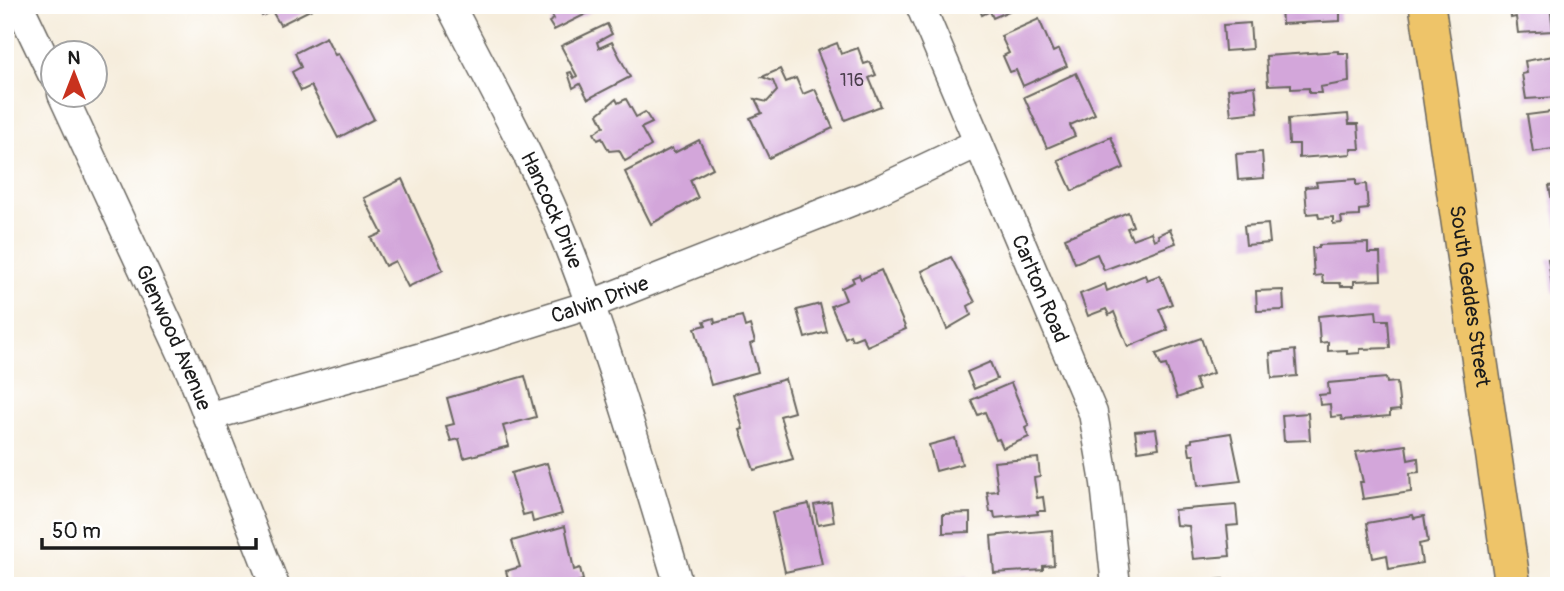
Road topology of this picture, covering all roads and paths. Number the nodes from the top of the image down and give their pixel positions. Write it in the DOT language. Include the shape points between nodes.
graph roads {
  1 [pos="19,5"];
  2 [pos="450,5"];
  3 [pos="919,5"];
  4 [pos="1427,5"];
  5 [pos="38,45"];
  6 [pos="69,108"];
  7 [pos="978,143"];
  8 [pos="589,305"];
  9 [pos="207,417"];
  10 [pos="275,586"];
  11 [pos="679,586"];
  12 [pos="1116,586"];
  13 [pos="1513,586"];
  1 -- 5 [label="street"];
  2 -- 8 [label="street, Hancock Drive" via="529,157"];
  3 -- 7 [label="street, Carlton Road"];
  4 -- 13 [label="main road, South Geddes Street"];
  6 -- 9 [label="street, Glenwood Avenue" via="125,223"];
  7 -- 8 [label="street, Calvin Drive" via="868,195"];
  7 -- 12 [label="street, Carlton Road" via="1093,413"];
  8 -- 9 [label="street, Calvin Drive"];
  8 -- 11 [label="street, Hancock Drive"];
  9 -- 10 [label="street, Glenwood Avenue"];
}
